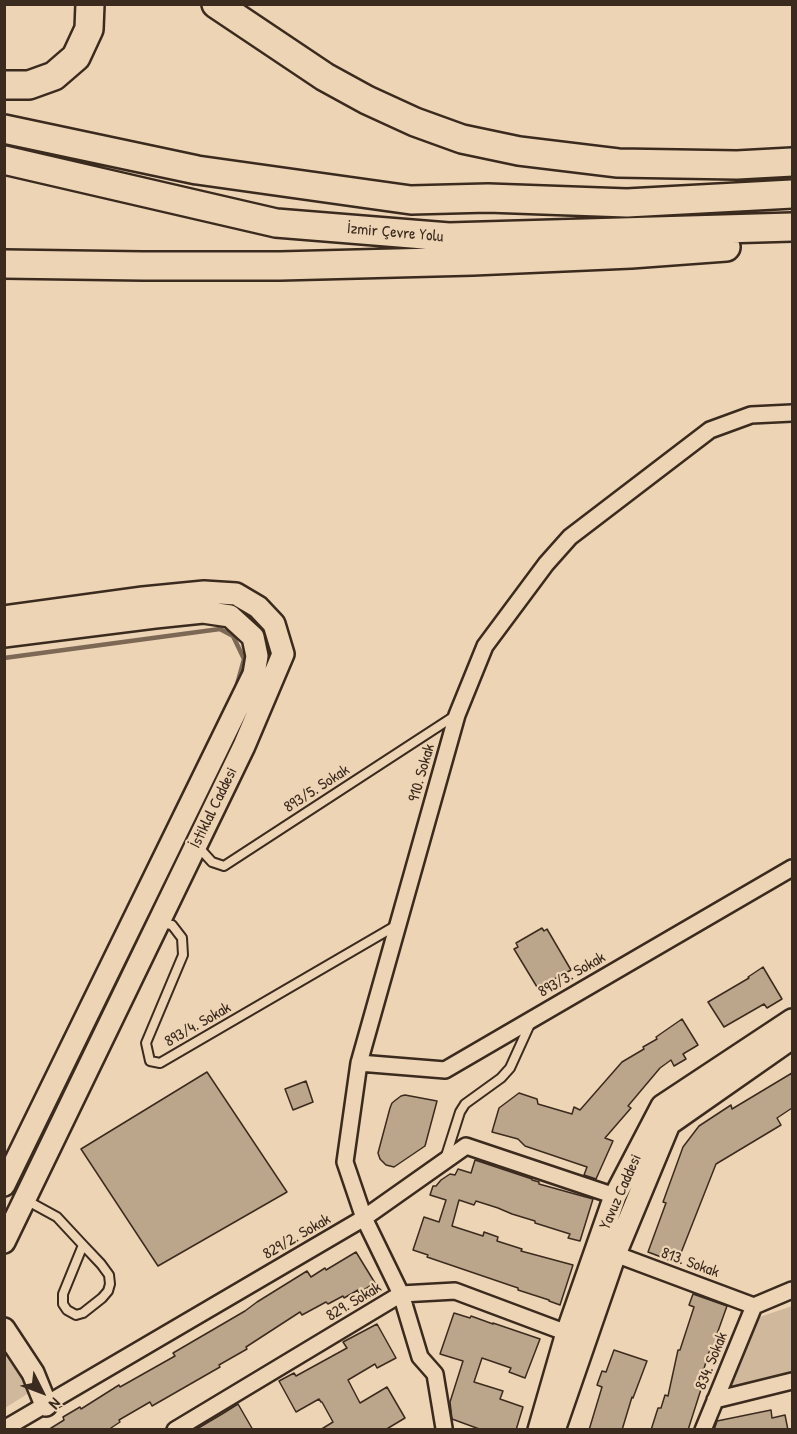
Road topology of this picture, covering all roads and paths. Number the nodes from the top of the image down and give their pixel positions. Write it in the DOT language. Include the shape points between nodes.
graph roads {
  1 [pos="90,4"];
  2 [pos="216,4"];
  3 [pos="4,85"];
  4 [pos="4,129"];
  5 [pos="4,160"];
  6 [pos="792,162"];
  7 [pos="792,194"];
  8 [pos="792,227"];
  9 [pos="792,240"];
  10 [pos="4,264"];
  11 [pos="792,413"];
  12 [pos="4,617"];
  13 [pos="4,636"];
  14 [pos="457,715"];
  15 [pos="199,841"];
  16 [pos="792,868"];
  17 [pos="159,922"];
  18 [pos="398,924"];
  19 [pos="532,1020"];
  20 [pos="792,1020"];
  21 [pos="792,1038"];
  22 [pos="359,1063"];
  23 [pos="444,1162"];
  24 [pos="4,1185"];
  25 [pos="615,1196"];
  26 [pos="25,1199"];
  27 [pos="364,1218"];
  28 [pos="4,1242"];
  29 [pos="83,1245"];
  30 [pos="615,1254"];
  31 [pos="792,1290"];
  32 [pos="401,1294"];
  33 [pos="754,1306"];
  34 [pos="4,1329"];
  35 [pos="567,1333"];
  36 [pos="792,1381"];
  37 [pos="715,1400"];
  38 [pos="46,1405"];
  39 [pos="445,1429"];
  40 [pos="4,1430"];
  41 [pos="175,1430"];
  42 [pos="539,1430"];
  43 [pos="554,1430"];
  44 [pos="704,1430"];
  1 -- 3 [label="highway" via="89,29 76,57 54,76 29,85"];
  2 -- 6 [label="highway" via="325,77 406,118 462,139 519,152 618,163"];
  4 -- 7 [label="highway" via="197,170 411,200 488,198 627,203"];
  5 -- 8 [label="highway, İzmir Çevre Yolu" via="276,223 449,237"];
  9 -- 10 [label="highway" via="642,253 473,261 280,266"];
  11 -- 14 [label="street, 910. Sokak" via="751,415 710,430 570,537 485,646"];
  12 -- 15 [label="main road, İstiklal Caddesi" via="204,592 236,594 258,607 274,624 283,654"];
  13 -- 24 [label="main road, İstiklal Caddesi" via="203,612 230,616 253,637 257,656 254,674"];
  14 -- 15 [label="lane, 893/5. Sokak" via="224,866 212,862"];
  14 -- 18 [label="street, 910. Sokak"];
  15 -- 17 [label="main road, İstiklal Caddesi"];
  16 -- 19 [label="street, 893/3. Sokak"];
  17 -- 18 [label="lane, 893/4. Sokak" via="172,925 182,938 183,955 146,1043 150,1061 160,1063"];
  17 -- 26 [label="main road, İstiklal Caddesi"];
  18 -- 22 [label="street, 910. Sokak"];
  19 -- 22 [label="street, 893/3. Sokak" via="445,1070"];
  19 -- 23 [label="lane" via="510,1068 460,1112"];
  20 -- 25 [label="main road, Yavuz Caddesi" via="662,1106"];
  21 -- 30 [label="main road, Yavuz Caddesi" via="669,1124"];
  22 -- 27 [label="street, 910. Sokak" via="345,1162"];
  23 -- 25 [label="street, 829/2. Sokak" via="466,1146"];
  23 -- 27 [label="street, 829/2. Sokak"];
  25 -- 35 [label="main road, Yavuz Caddesi"];
  26 -- 28 [label="main road, İstiklal Caddesi"];
  26 -- 29 [label="lane" via="57,1217"];
  27 -- 32 [label="street, 910. Sokak"];
  27 -- 38 [label="street, 829/2. Sokak"];
  29 -- 29 [label="lane" via="109,1275 110,1284 102,1298 76,1314 63,1304 63,1294"];
  30 -- 33 [label="street, 813. Sokak"];
  30 -- 43 [label="main road, Yavuz Caddesi"];
  31 -- 33 [label="street"];
  32 -- 35 [label="street, 829. Sokak" via="454,1291"];
  32 -- 39 [label="street, 910. Sokak" via="420,1357 435,1374"];
  32 -- 41 [label="street, 829. Sokak"];
  33 -- 37 [label="street, 834. Sokak"];
  34 -- 38 [label="main road" via="33,1373"];
  35 -- 42 [label="main road, Yavuz Caddesi"];
  36 -- 37 [label="street"];
  37 -- 44 [label="street, 834. Sokak"];
  38 -- 40 [label="street, 829/2. Sokak"];
}
